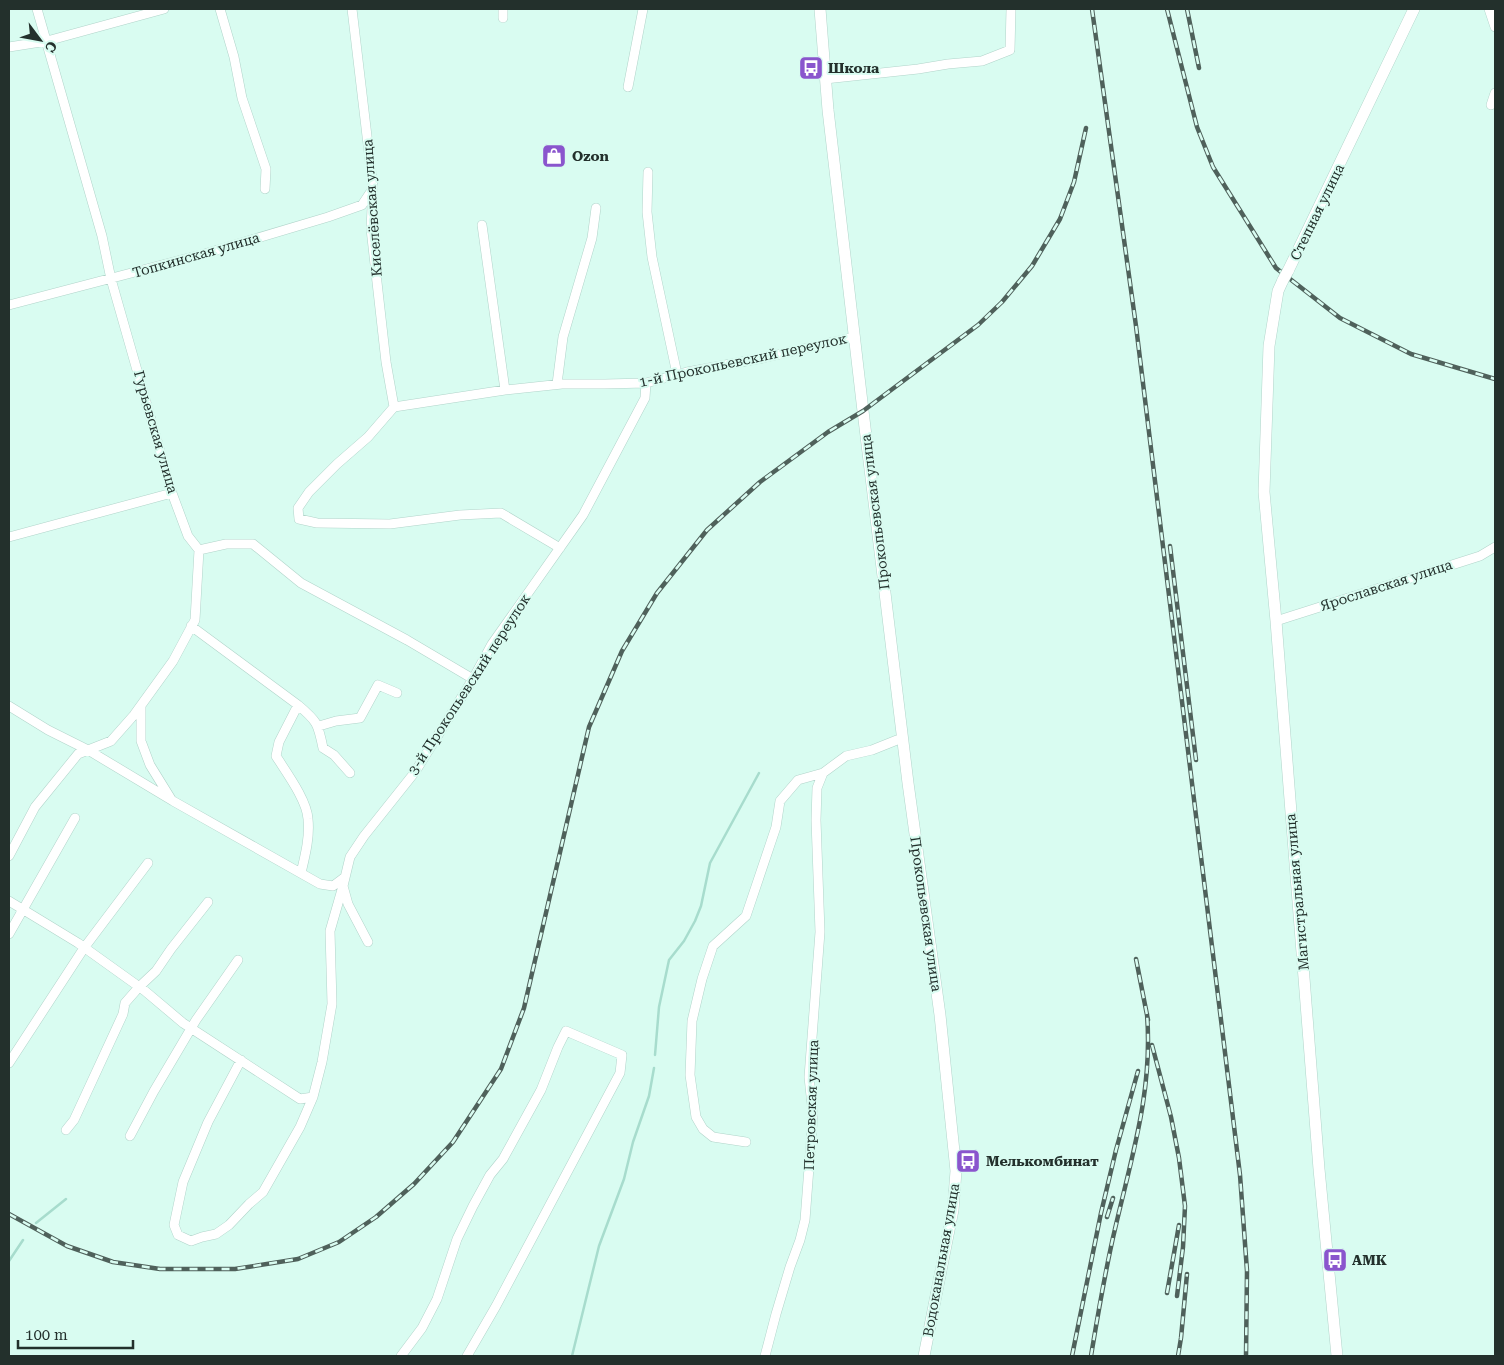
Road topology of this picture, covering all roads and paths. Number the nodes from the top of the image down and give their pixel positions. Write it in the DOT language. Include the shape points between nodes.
graph roads {
  1 [pos="38,9"];
  2 [pos="164,9"];
  3 [pos="220,9"];
  4 [pos="352,9"];
  5 [pos="643,9"];
  6 [pos="820,9"];
  7 [pos="1011,9"];
  8 [pos="1414,9"];
  9 [pos="1489,9"];
  10 [pos="1495,27"];
  11 [pos="47,41"];
  12 [pos="9,47"];
  13 [pos="826,79"];
  14 [pos="628,87"];
  15 [pos="1495,93"];
  16 [pos="1491,105"];
  17 [pos="648,172"];
  18 [pos="373,188"];
  19 [pos="265,189"];
  20 [pos="596,208"];
  21 [pos="482,225"];
  22 [pos="111,279"];
  23 [pos="9,305"];
  24 [pos="855,337"];
  25 [pos="677,374"];
  26 [pos="646,383"];
  27 [pos="557,384"];
  28 [pos="505,390"];
  29 [pos="394,406"];
  30 [pos="1266,428"];
  31 [pos="172,494"];
  32 [pos="9,537"];
  33 [pos="1495,547"];
  34 [pos="560,548"];
  35 [pos="199,550"];
  36 [pos="1276,620"];
  37 [pos="191,626"];
  38 [pos="473,679"];
  39 [pos="397,693"];
  40 [pos="298,705"];
  41 [pos="9,706"];
  42 [pos="141,706"];
  43 [pos="319,726"];
  44 [pos="897,740"];
  45 [pos="88,750"];
  46 [pos="350,773"];
  47 [pos="823,773"];
  48 [pos="173,801"];
  49 [pos="75,818"];
  50 [pos="9,856"];
  51 [pos="148,863"];
  52 [pos="301,873"];
  53 [pos="344,882"];
  54 [pos="9,901"];
  55 [pos="208,902"];
  56 [pos="24,910"];
  57 [pos="9,934"];
  58 [pos="368,942"];
  59 [pos="84,948"];
  60 [pos="238,960"];
  61 [pos="139,986"];
  62 [pos="940,1014"];
  63 [pos="192,1029"];
  64 [pos="241,1060"];
  65 [pos="9,1063"];
  66 [pos="313,1097"];
  67 [pos="66,1130"];
  68 [pos="130,1136"];
  69 [pos="746,1142"];
  70 [pos="401,1356"];
  71 [pos="467,1356"];
  72 [pos="765,1356"];
  73 [pos="924,1356"];
  74 [pos="1337,1356"];
  1 -- 11 [label="street, Гурьевская улица"];
  2 -- 11 [label="street"];
  3 -- 19 [label="street" via="242,98 266,170"];
  4 -- 18 [label="street, Киселёвская улица"];
  5 -- 14 [label="street"];
  6 -- 13 [label="main road, Прокопьевская улица"];
  7 -- 13 [label="street" via="1010,50 982,61"];
  8 -- 30 [label="main road, Степная улица" via="1278,290 1269,346"];
  9 -- 10 [label="street"];
  11 -- 12 [label="street"];
  11 -- 22 [label="street, Гурьевская улица"];
  13 -- 24 [label="main road, Прокопьевская улица"];
  15 -- 16 [label="street"];
  17 -- 25 [label="street" via="647,212 652,257"];
  18 -- 22 [label="street, Топкинская улица" via="362,205 328,218"];
  18 -- 29 [label="street, Киселёвская улица" via="371,229"];
  20 -- 27 [label="street" via="592,238 563,337"];
  21 -- 28 [label="street"];
  22 -- 23 [label="street, Топкинская улица"];
  22 -- 31 [label="street, Гурьевская улица"];
  24 -- 25 [label="street, 1-й Прокопьевский переулок"];
  24 -- 62 [label="main road, Прокопьевская улица" via="908,783"];
  25 -- 26 [label="street, 1-й Прокопьевский переулок"];
  26 -- 27 [label="street, 1-й Прокопьевский переулок"];
  26 -- 34 [label="street, 3-й Прокопьевский переулок" via="645,398 583,515"];
  27 -- 28 [label="street, 1-й Прокопьевский переулок"];
  28 -- 29 [label="street, 1-й Прокопьевский переулок"];
  29 -- 34 [label="street" via="368,437 309,492 298,508 299,519 317,523 390,524 501,513"];
  30 -- 36 [label="main road, Магистральная улица" via="1264,492"];
  31 -- 32 [label="street"];
  31 -- 35 [label="street, Гурьевская улица" via="188,536"];
  33 -- 36 [label="street, Ярославская улица" via="1480,556"];
  34 -- 38 [label="street, 3-й Прокопьевский переулок" via="508,620"];
  35 -- 37 [label="street"];
  35 -- 38 [label="street" via="226,544 253,544 301,583"];
  36 -- 74 [label="main road, Магистральная улица"];
  37 -- 40 [label="street"];
  37 -- 42 [label="street" via="173,661"];
  38 -- 53 [label="street, 3-й Прокопьевский переулок" via="415,772 350,857"];
  39 -- 43 [label="street" via="378,685 360,718"];
  40 -- 43 [label="street"];
  40 -- 52 [label="street" via="279,742 276,756 293,782 308,818 307,848"];
  41 -- 45 [label="street"];
  42 -- 45 [label="street" via="111,741"];
  42 -- 48 [label="street" via="141,741 150,765"];
  43 -- 46 [label="street" via="323,748"];
  44 -- 47 [label="street" via="846,756"];
  45 -- 48 [label="street"];
  45 -- 50 [label="street" via="78,754 35,807"];
  47 -- 69 [label="street" via="798,780 780,802 776,827 746,916 713,946 692,1021 690,1075 696,1117 713,1137"];
  47 -- 72 [label="street, Петровская улица" via="817,788 820,932 809,1076 814,1115 806,1220"];
  48 -- 52 [label="street"];
  49 -- 56 [label="street"];
  51 -- 59 [label="street"];
  52 -- 53 [label="street" via="320,884 333,886"];
  53 -- 58 [label="street" via="348,904"];
  53 -- 66 [label="street, 3-й Прокопьевский переулок" via="330,931 332,1004"];
  54 -- 56 [label="street"];
  55 -- 61 [label="street" via="156,971"];
  56 -- 57 [label="street"];
  56 -- 59 [label="street"];
  59 -- 61 [label="street"];
  59 -- 65 [label="street"];
  60 -- 63 [label="street"];
  61 -- 63 [label="street"];
  61 -- 67 [label="street" via="125,1003 123,1014 74,1120"];
  62 -- 73 [label="main road, Водоканальная улица" via="956,1171 953,1210"];
  63 -- 64 [label="street"];
  63 -- 68 [label="street"];
  64 -- 66 [label="street" via="300,1099"];
  64 -- 66 [label="street, 3-й Прокопьевский переулок" via="208,1122 183,1182 174,1225 178,1235 191,1241 216,1234 263,1192"];
  70 -- 71 [label="street" via="422,1328 437,1299 457,1239 490,1175 504,1159 541,1090 566,1031 622,1055 620,1074"];
}
